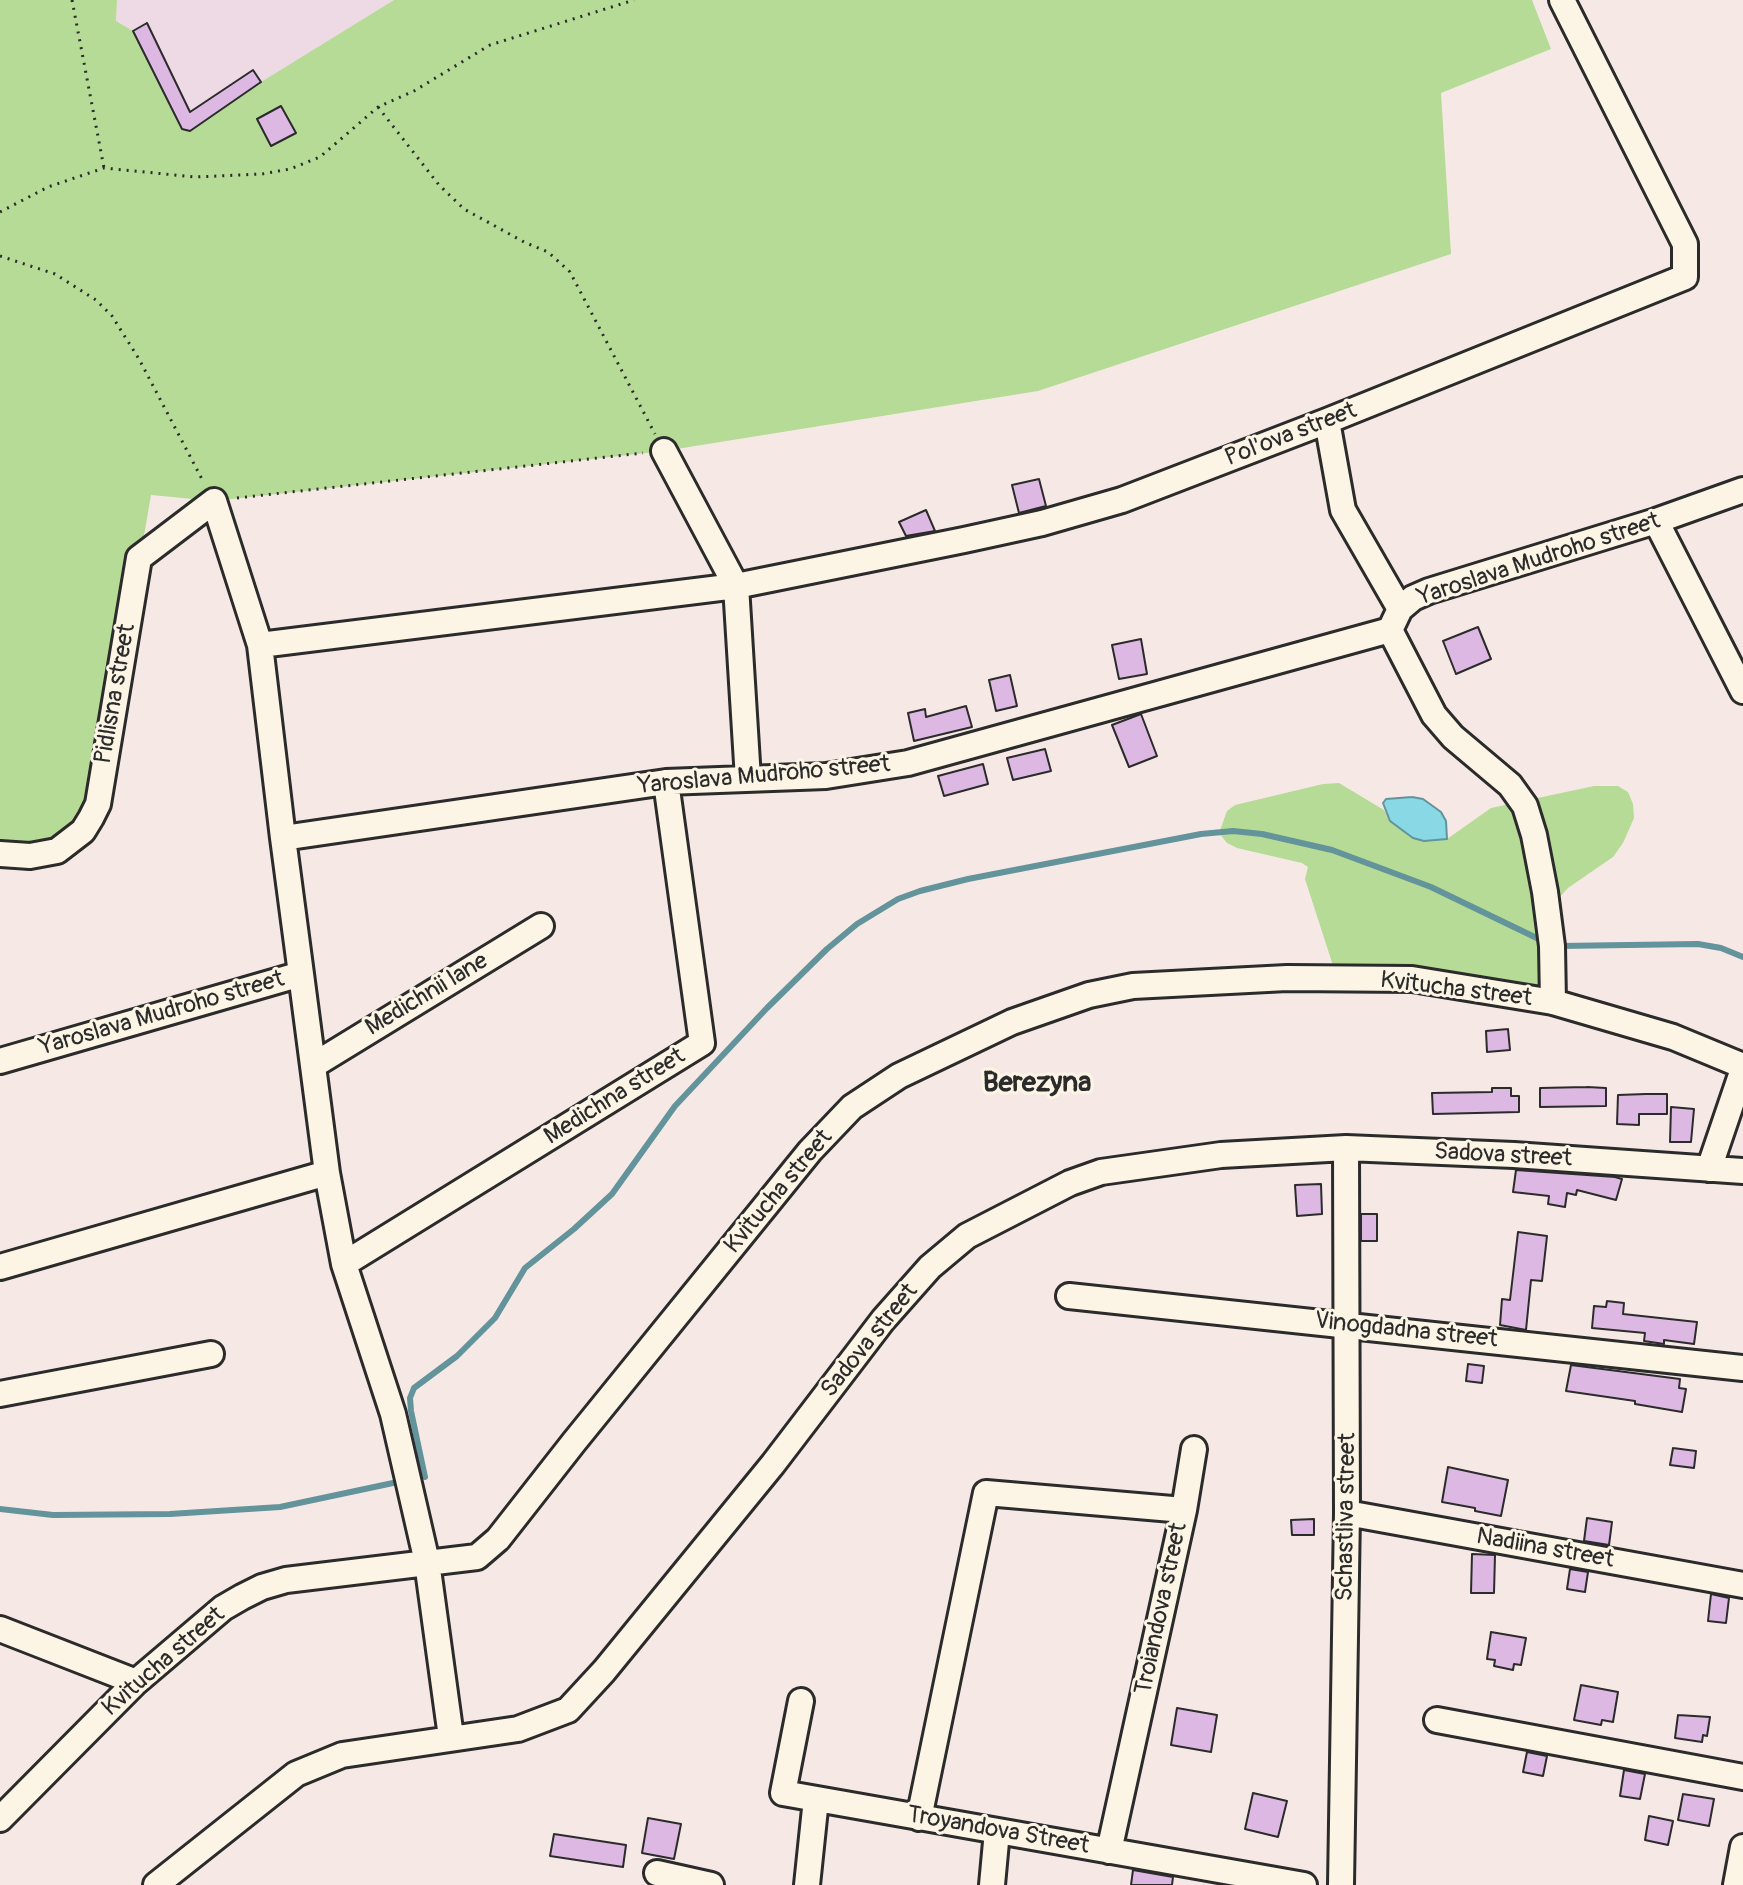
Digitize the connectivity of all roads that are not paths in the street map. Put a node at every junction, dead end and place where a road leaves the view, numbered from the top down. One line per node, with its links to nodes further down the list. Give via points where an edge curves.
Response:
1 (1562, 0): 2 (street, Pol'ova street, via 1685,244 1685,277)
2 (1327, 421): 6 (street, Pol'ova street, via 1082,512); 7 (street, via 1343,510)
3 (664, 451): 6 (street)
4 (1743, 490): 5 (street, Yaroslava Mudroho street)
5 (1656, 521): 7 (street, Yaroslava Mudroho street, via 1429,591 1413,598); 9 (street)
6 (736, 586): 8 (street, Pol'ova street); 10 (street)
7 (1395, 620): 10 (street, Yaroslava Mudroho street, via 908,763 826,776); 16 (street, via 1434,715 1510,785 1525,806 1545,892)
8 (260, 645): 12 (street); 13 (street, Pidlisna street, via 214,501 139,558 98,804 91,818 57,851)
9 (1743, 691)
10 (748, 779): 11 (street, Yaroslava Mudroho street)
11 (666, 782): 12 (street, Yaroslava Mudroho street); 24 (street, Medichna street, via 702,1043)
12 (283, 838): 15 (street, Yaroslava Mudroho street)
13 (0, 854)
14 (541, 926): 18 (street, Medichnii lane)
15 (301, 974): 17 (street, Yaroslava Mudroho street); 18 (street)
16 (1553, 1002): 19 (street, Kvitucha street, via 1673,1037); 34 (street, Kvitucha street, via 1412,979 1287,978 1133,986 1025,1017 912,1069 852,1107 810,1151 498,1539 477,1557)
17 (0, 1061)
18 (314, 1065): 23 (street)
19 (1743, 1068): 21 (street, Kvitucha street)
20 (1346, 1148): 21 (street, Sadova street); 27 (street, Schastliva street); 40 (street, Sadova street, via 1221,1155 1101,1172 967,1236 899,1302 773,1464 568,1710 518,1729)
21 (1709, 1169): 22 (street, Sadova street)
22 (1743, 1171)
23 (327, 1173): 24 (street); 25 (street)
24 (344, 1264): 34 (street, via 393,1414)
25 (0, 1267)
26 (1069, 1296): 27 (street, Vinogdadna street)
27 (1348, 1324): 29 (street, Vinogdadna street); 33 (street, Schastliva street)
28 (211, 1354): 30 (street)
29 (1743, 1368)
30 (0, 1394)
31 (1194, 1449): 32 (street)
32 (1184, 1510): 43 (street, Troiandova street, via 986,1493); 47 (street, Troiandova street)
33 (1347, 1513): 35 (street, Nadiina street); 55 (street, Schastliva street)
34 (427, 1562): 37 (street, Kvitucha street, via 262,1587 223,1608); 40 (street)
35 (1743, 1585)
36 (0, 1629): 37 (street)
37 (136, 1682): 44 (street, Kvitucha street)
38 (801, 1701): 42 (street, Troyandova Street, via 783,1793)
39 (1437, 1720): 41 (street)
40 (451, 1737): 50 (street, Sadova street, via 342,1755 296,1774)
41 (1743, 1777)
42 (816, 1799): 43 (street, Troyandova Street); 52 (street)
43 (919, 1818): 45 (street, Troyandova Street)
44 (0, 1819)
45 (997, 1831): 47 (street, Troyandova Street); 53 (street)
46 (1743, 1847): 56 (street)
47 (1109, 1851): 49 (street, Troyandova Street)
48 (657, 1873): 51 (street)
49 (1182, 1874): 54 (street, Troyandova Street)
50 (156, 1885)
51 (711, 1885)
52 (807, 1885)
53 (992, 1885)
54 (1304, 1885)
55 (1341, 1885)
56 (1736, 1885)

